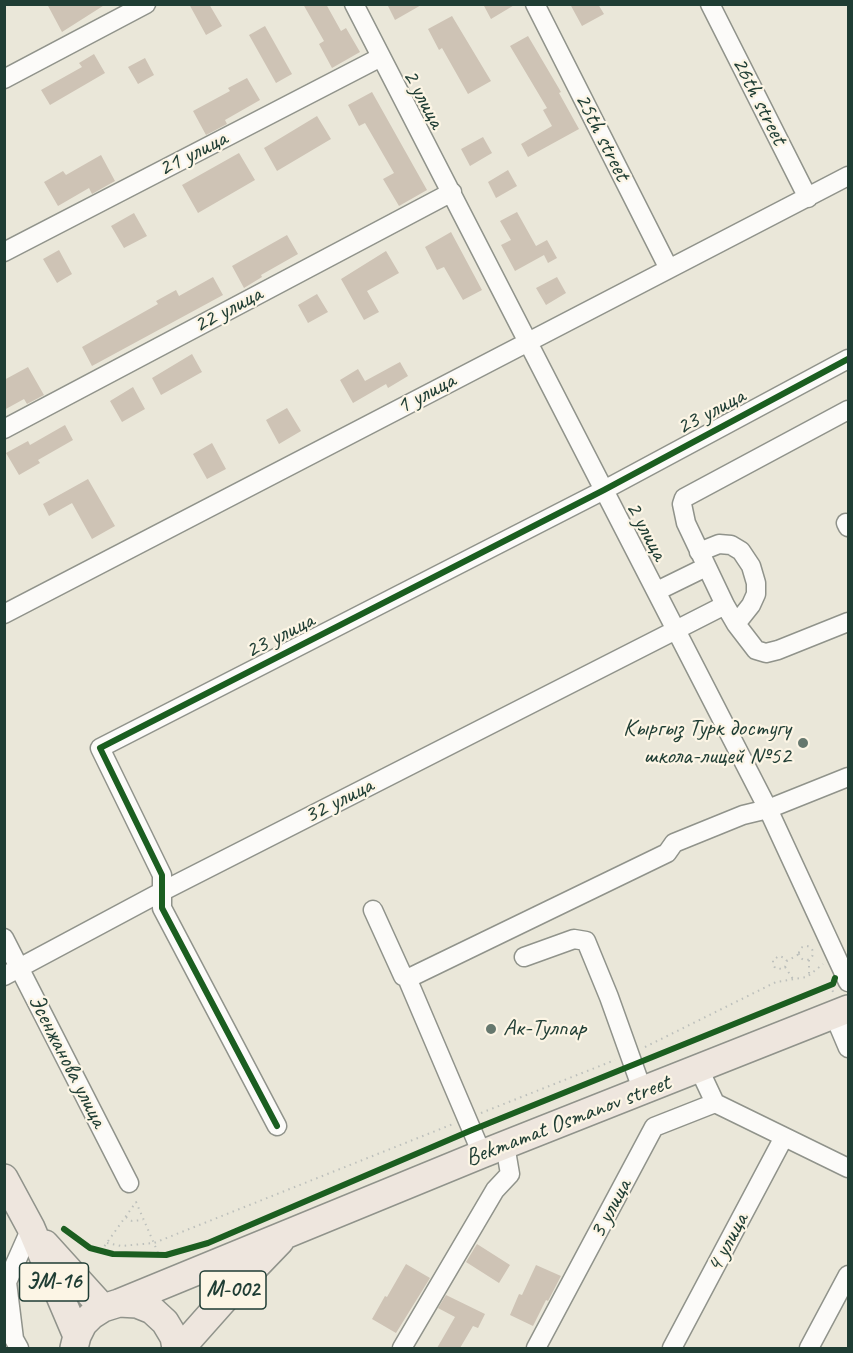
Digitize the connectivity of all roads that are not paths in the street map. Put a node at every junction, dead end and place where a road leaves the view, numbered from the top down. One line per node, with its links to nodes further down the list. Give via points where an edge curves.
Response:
1 (146, 4): 6 (street)
2 (354, 4): 5 (street, 2 улица)
3 (535, 4): 11 (street, 25th street)
4 (710, 4): 9 (street, 26th street)
5 (381, 57): 8 (street, 2 улица); 10 (street, 21 улица)
6 (4, 79)
7 (849, 176): 9 (street, 1 улица)
8 (452, 192): 12 (street, 2 улица); 15 (street, 22 улица)
9 (808, 198): 11 (street, 1 улица)
10 (4, 252)
11 (669, 269): 12 (street, 1 улица)
12 (528, 341): 16 (street, 2 улица); 20 (street, 1 улица)
13 (849, 359): 16 (street, 23 улица)
14 (849, 410): 17 (street, via 684,498 682,511)
15 (4, 429)
16 (604, 490): 18 (street, 2 улица); 26 (street, 23 улица, via 100,748 162,875)
17 (703, 559): 18 (street); 19 (street); 22 (street, via 718,544 731,545 741,551 751,566 756,594)
18 (657, 591): 23 (street, 2 улица)
19 (725, 604): 22 (street); 23 (street, 32 улица)
20 (4, 614)
21 (849, 622): 22 (street, via 766,652 756,650)
22 (736, 624)
23 (675, 630): 25 (street, 2 улица); 26 (street, 32 улица)
24 (849, 777): 25 (street)
25 (768, 809): 31 (street, via 674,843 667,853); 32 (street, 2 улица)
26 (163, 891): 30 (street, 32 улица); 38 (street, 23 улица, via 162,908)
27 (374, 910): 31 (street)
28 (4, 938): 30 (street, Эсенжанова улица)
29 (524, 957): 36 (street, via 574,939 586,941)
30 (12, 972): 43 (street, Эсенжанова улица)
31 (407, 978): 40 (street)
32 (842, 980)
33 (841, 1012): 34 (street); 35 (highway, Bekmamat Osmanov street / M-002)
34 (849, 1048)
35 (699, 1069): 36 (highway, Bekmamat Osmanov street / M-002); 37 (street)
36 (643, 1092): 40 (highway, Bekmamat Osmanov street / M-002)
37 (715, 1104): 39 (street); 53 (street, 3 улица, via 654,1127)
38 (277, 1126)
39 (784, 1137): 41 (street); 54 (street, 4 улица)
40 (493, 1149): 45 (highway, Bekmamat Osmanov street / M-002); 52 (street, via 510,1174 495,1191)
41 (849, 1168)
42 (4, 1178): 44 (highway, ЭМ-16)
43 (129, 1183)
44 (31, 1228): 47 (highway, ЭМ-16); 48 (highway, ЭМ-16); 49 (street, via 7,1282)
45 (288, 1233): 47 (highway, M-002); 51 (highway, M-002)
46 (849, 1275): 55 (street)
47 (111, 1305): 48 (highway, ЭМ-16, via 83,1324); 50 (highway, ЭМ-16, via 136,1304 152,1310 165,1322)
48 (76, 1342)
49 (19, 1348)
50 (176, 1348)
51 (181, 1348)
52 (402, 1348)
53 (536, 1348)
54 (672, 1348)
55 (809, 1348)

